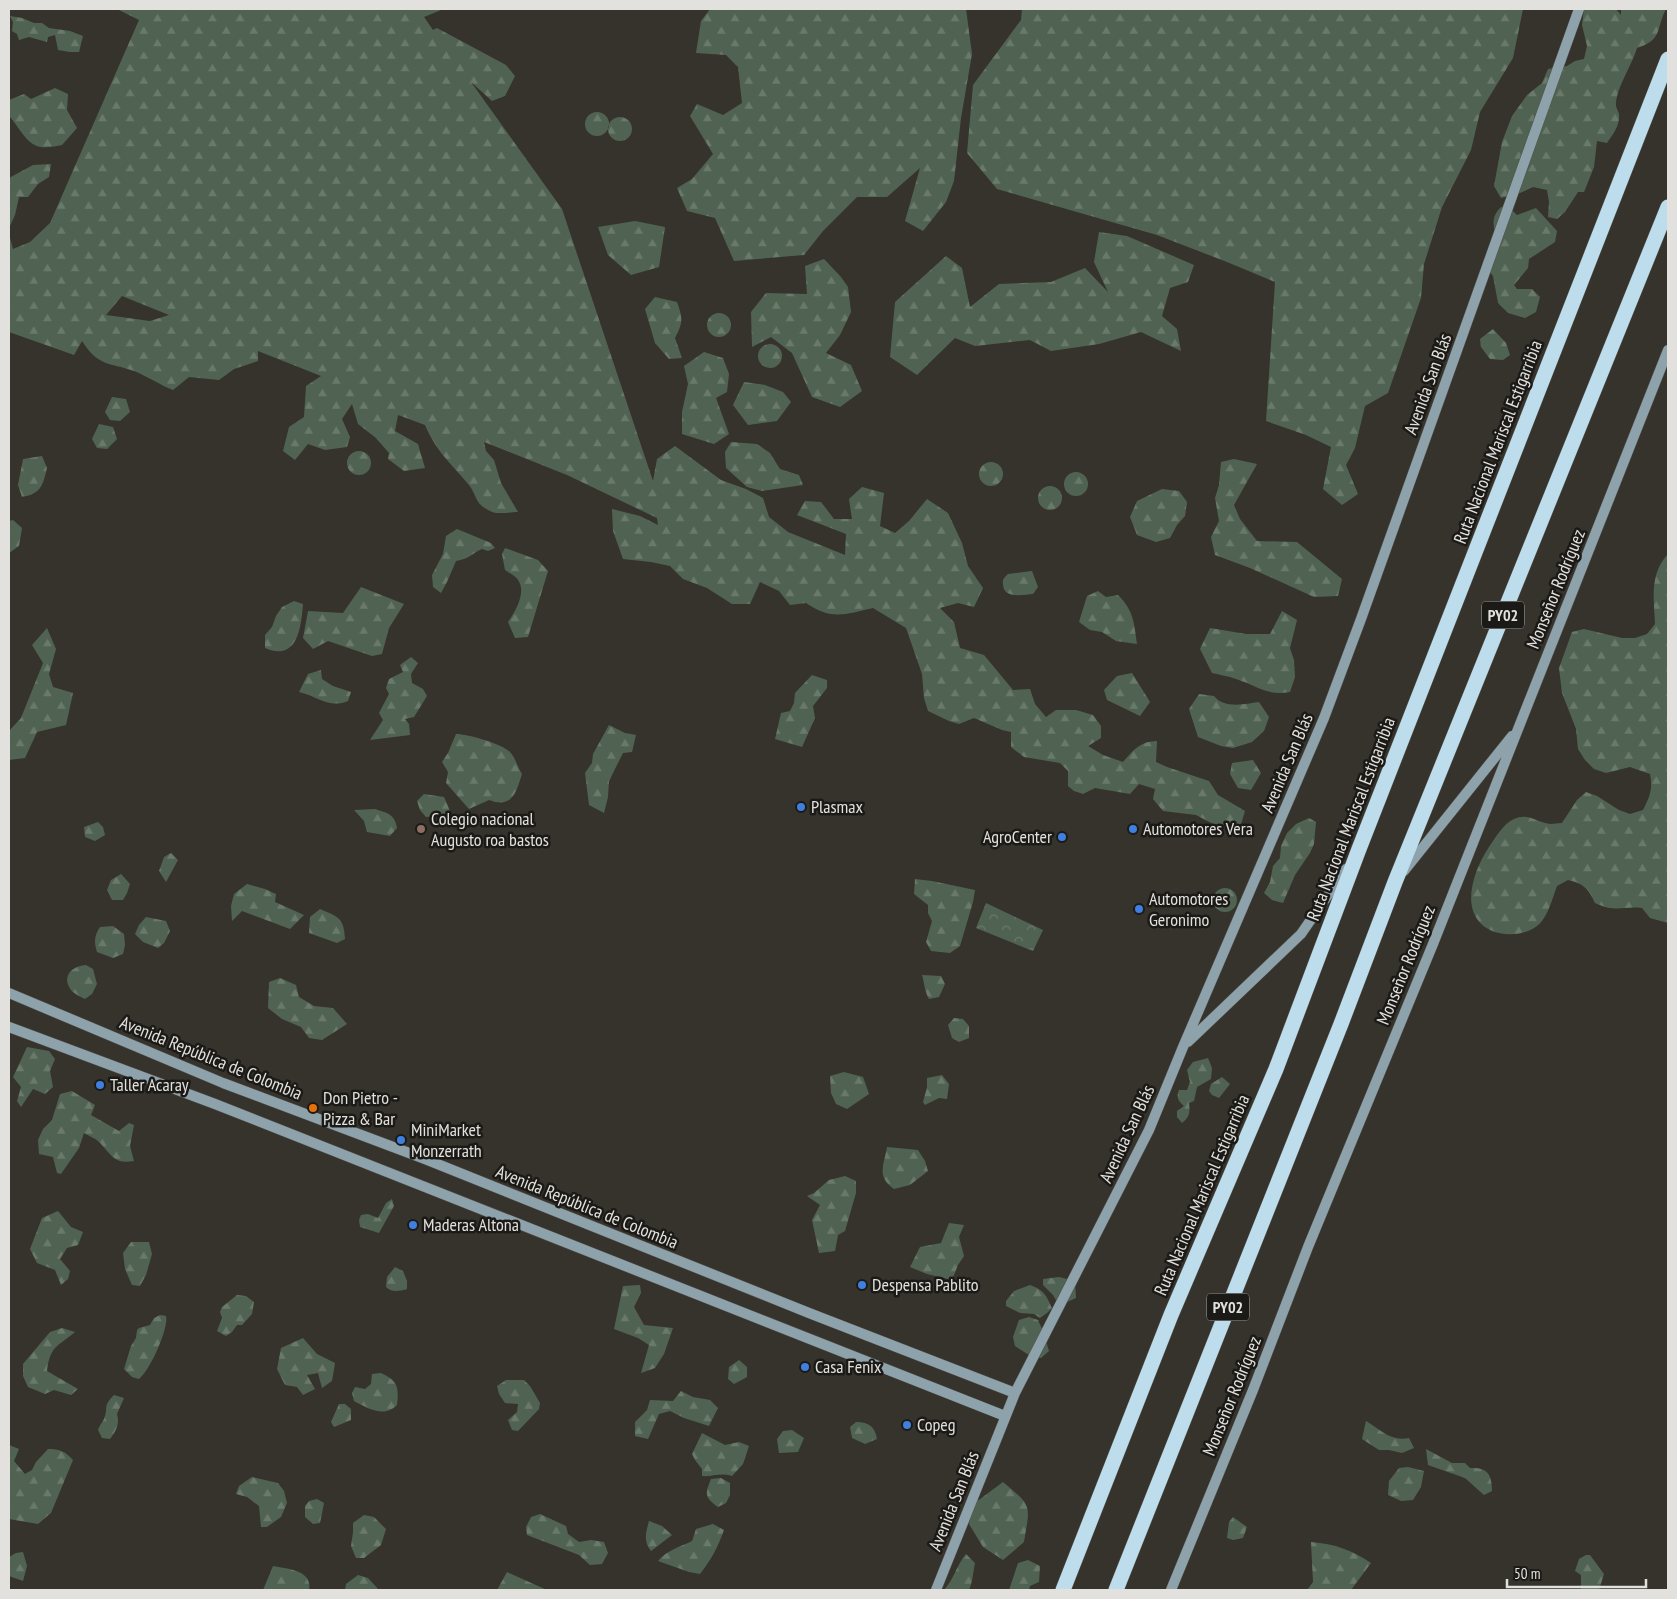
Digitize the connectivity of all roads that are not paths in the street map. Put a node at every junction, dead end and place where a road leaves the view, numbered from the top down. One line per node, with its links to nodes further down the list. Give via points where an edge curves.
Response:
1 (1579, 9): 10 (street, Avenida San Blás, via 1324,718)
2 (1668, 59): 6 (highway, Ruta Nacional Mariscal Estigarribia / PY02)
3 (1668, 207): 7 (highway, PY02)
4 (1668, 350): 5 (street, Monseñor Rodríguez)
5 (1518, 728): 7 (street); 16 (street, Monseñor Rodríguez)
6 (1359, 849): 10 (street, via 1301,934); 14 (highway, Ruta Nacional Mariscal Estigarribia / PY02, via 1276,1069 1171,1316)
7 (1395, 882): 15 (highway, PY02)
8 (9, 994): 11 (street, Avenida República de Colombia, via 224,1083)
9 (9, 1027): 12 (street, via 215,1104)
10 (1183, 1047): 11 (street, Avenida San Blás, via 1149,1130)
11 (1015, 1393): 12 (street, Avenida San Blás)
12 (1005, 1416): 13 (street, Avenida San Blás)
13 (936, 1590)
14 (1063, 1590)
15 (1116, 1590)
16 (1171, 1590)

